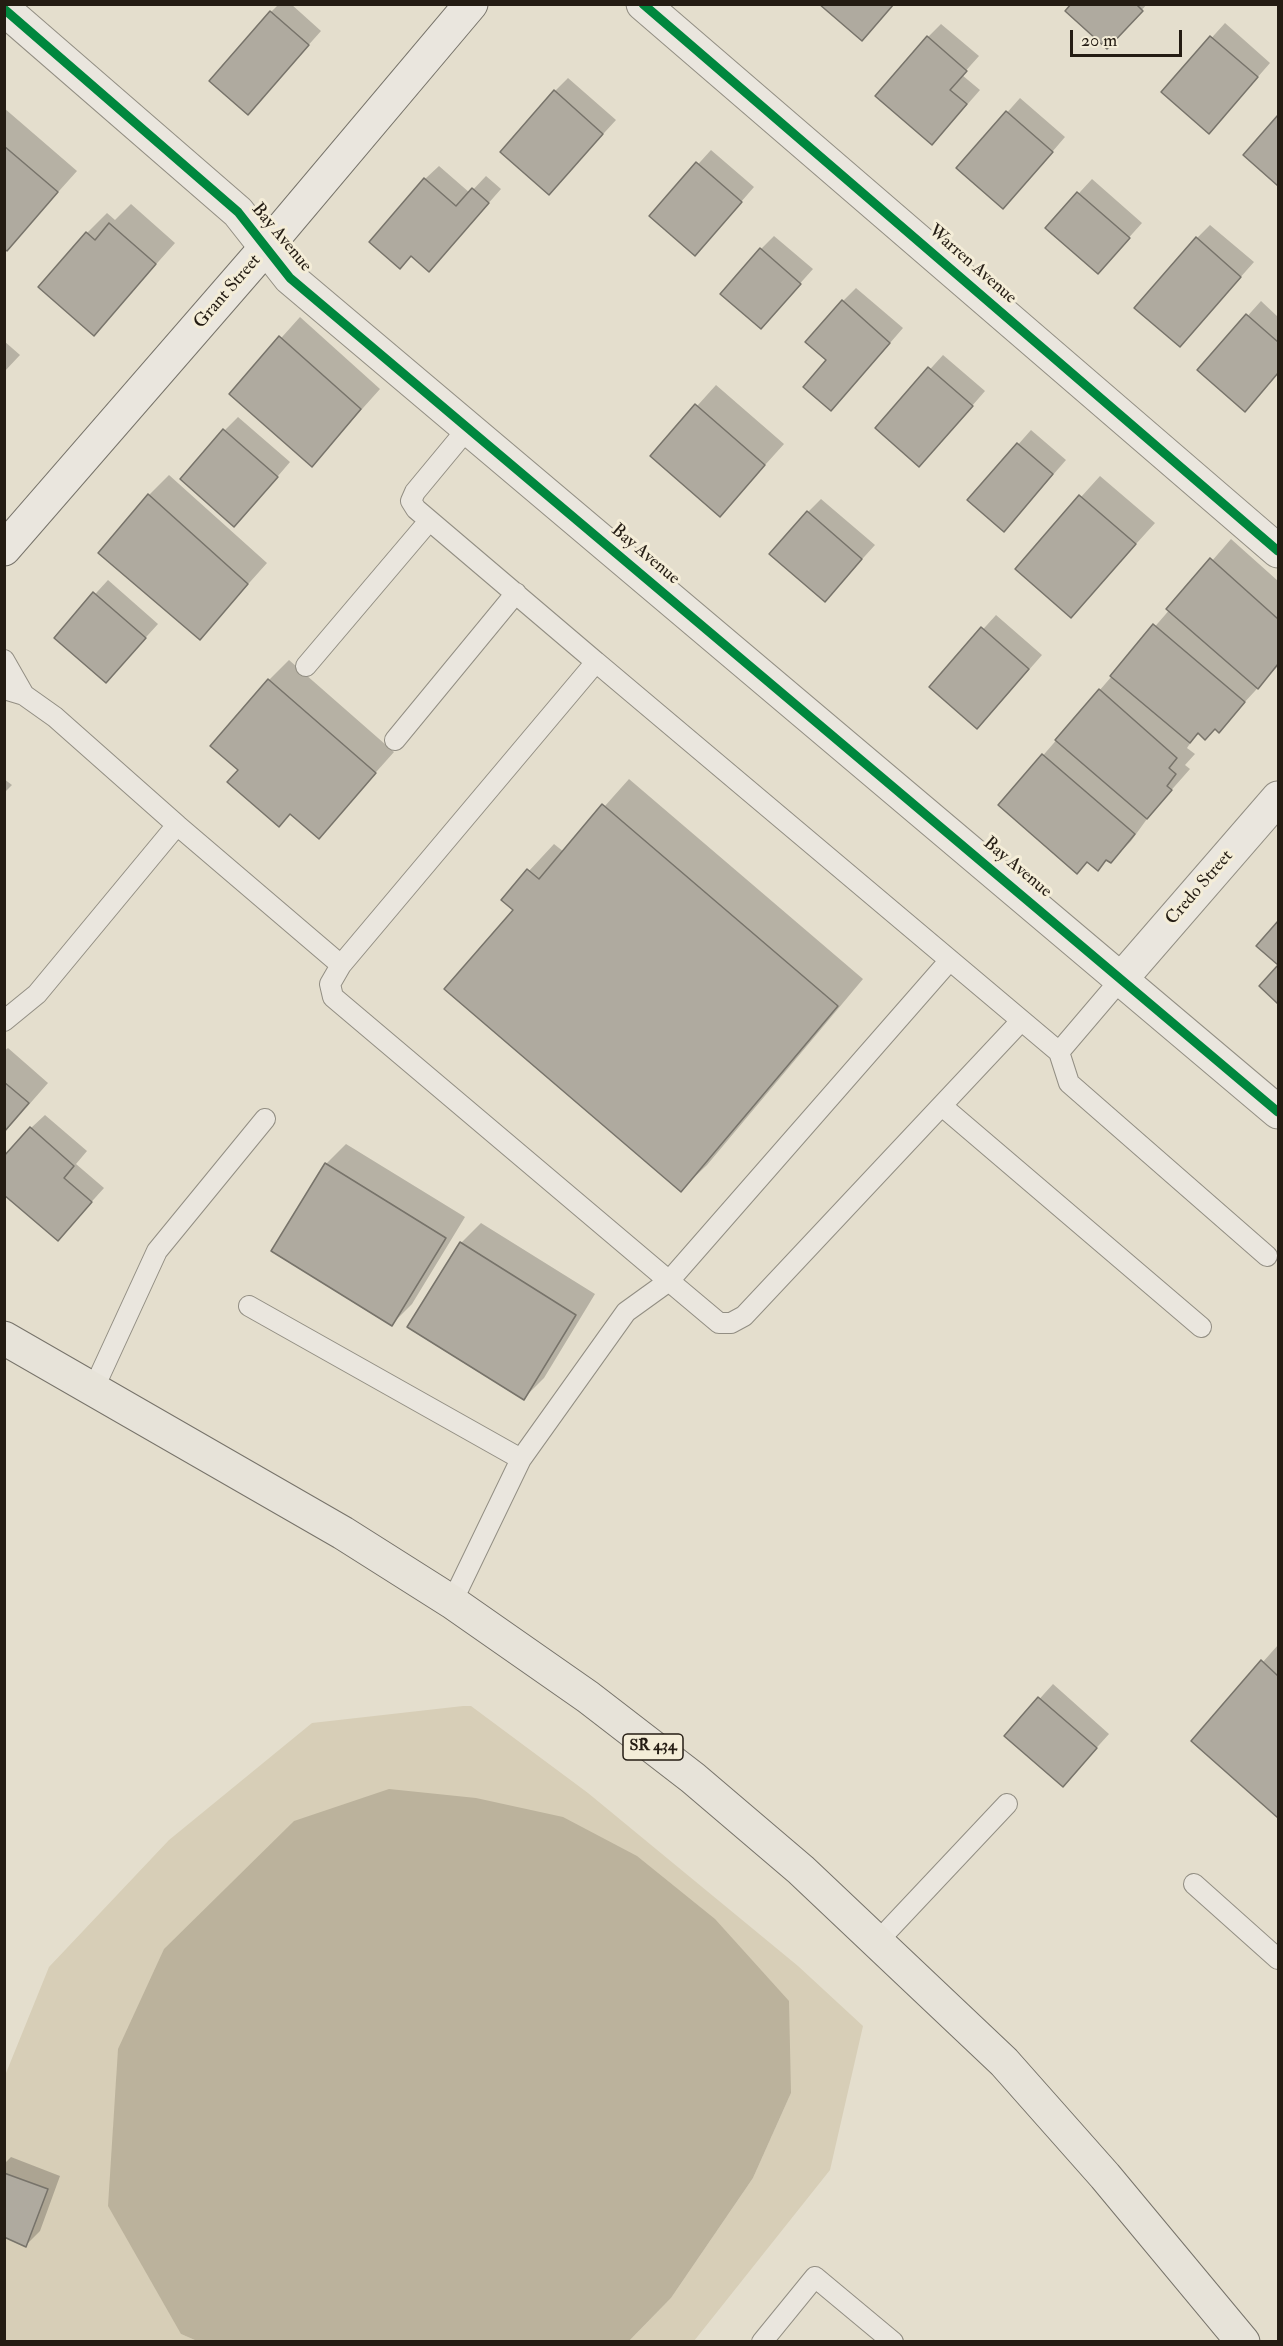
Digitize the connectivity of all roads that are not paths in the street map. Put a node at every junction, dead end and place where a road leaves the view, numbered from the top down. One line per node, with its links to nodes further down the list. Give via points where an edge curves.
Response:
1 (471, 4): 4 (street, Grant Street)
2 (643, 4): 8 (street, Warren Avenue)
3 (4, 9): 4 (street, Bay Avenue, via 238,212)
4 (268, 246): 5 (street, Bay Avenue, via 290,278); 7 (street, Grant Street)
5 (468, 428): 6 (lane, via 411,501); 20 (street, Bay Avenue)
6 (429, 520): 9 (lane); 12 (lane)
7 (4, 549)
8 (1278, 551)
9 (516, 593): 11 (lane); 15 (lane)
10 (4, 660): 14 (lane)
11 (596, 662): 18 (lane); 19 (lane)
12 (306, 666)
13 (4, 689): 14 (lane)
14 (24, 695): 17 (lane, via 55,717)
15 (395, 740)
16 (1278, 798): 20 (street, Credo Street)
17 (177, 825): 19 (lane); 21 (lane, via 37,994)
18 (951, 960): 22 (lane); 28 (lane)
19 (341, 965): 28 (lane, via 330,984 333,997)
20 (1122, 978): 23 (lane); 25 (street, Bay Avenue)
21 (4, 1021)
22 (1021, 1021): 23 (lane); 24 (lane)
23 (1059, 1052): 27 (lane, via 1069,1083)
24 (942, 1106): 28 (lane, via 744,1316 731,1323 719,1323); 30 (lane)
25 (1278, 1112)
26 (266, 1119): 32 (lane, via 157,1251)
27 (1267, 1256)
28 (669, 1281): 33 (lane, via 626,1312)
29 (249, 1306): 33 (lane)
30 (1201, 1327)
31 (4, 1338): 32 (main road, SR 434)
32 (93, 1390): 34 (main road, SR 434, via 343,1533)
33 (521, 1459): 34 (lane)
34 (452, 1602): 37 (main road, SR 434, via 588,1697 693,1778 801,1869)
35 (1007, 1804): 37 (lane)
36 (1194, 1884): 38 (lane)
37 (878, 1941): 41 (main road, SR 434, via 1004,2062)
38 (1278, 1959)
39 (762, 2342): 40 (lane, via 815,2277)
40 (893, 2342)
41 (1243, 2342)

